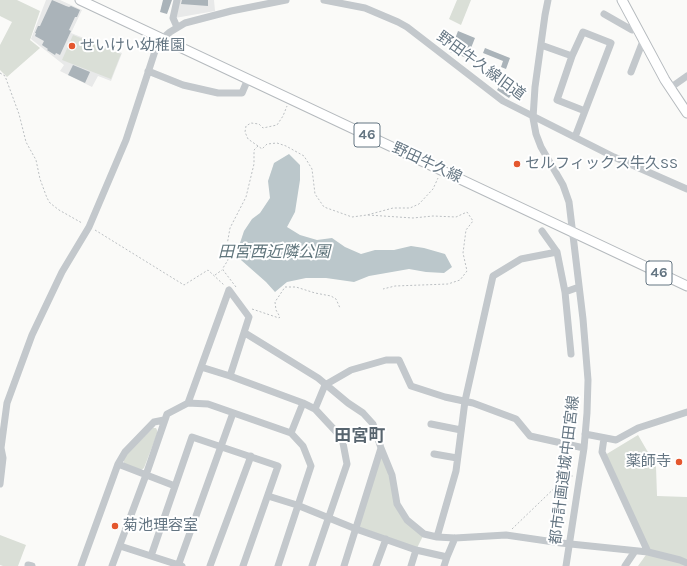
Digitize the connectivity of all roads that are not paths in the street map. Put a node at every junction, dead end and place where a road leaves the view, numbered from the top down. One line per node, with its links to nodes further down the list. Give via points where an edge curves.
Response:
1 (80, 0): 10 (main road, 野田牛久線 / 46)
2 (177, 0): 8 (street, via 173,18)
3 (286, 0): 8 (street, via 194,20)
4 (324, 0): 21 (street, 野田牛久線旧道, via 365,8 407,27 503,101)
5 (548, 0): 12 (street, 都市計画道城中田宮線)
6 (622, 0): 9 (main road)
7 (604, 14): 9 (street, via 632,30)
8 (177, 27): 10 (street)
9 (636, 28): 11 (main road)
10 (162, 38): 14 (street); 17 (main road, 野田牛久線 / 46)
11 (643, 41): 15 (street); 18 (main road)
12 (541, 45): 13 (street); 21 (street, 都市計画道城中田宮線)
13 (572, 56): 19 (street, via 557,100); 19 (street, via 582,32 611,43)
14 (148, 71): 17 (street, via 183,85 218,93 242,92); 50 (street, via 126,140 89,226 62,272 32,336 7,403)
15 (631, 72)
16 (687, 76): 18 (street)
17 (248, 79): 25 (main road, 野田牛久線 / 46, via 289,102)
18 (670, 88): 20 (main road)
19 (585, 111): 22 (street)
20 (687, 113)
21 (533, 118): 22 (street, 野田牛久線旧道); 25 (street, 都市計画道城中田宮線, via 541,147 566,192)
22 (575, 137): 23 (street, 野田牛久線旧道)
23 (687, 189)
24 (542, 231): 26 (street)
25 (573, 233): 27 (main road, 野田牛久線 / 46); 28 (street, 都市計画道城中田宮線)
26 (557, 252): 29 (street); 35 (street, via 521,259 493,276)
27 (687, 286)
28 (579, 287): 29 (street); 45 (street, 都市計画道城中田宮線, via 588,380)
29 (565, 292): 31 (street)
30 (245, 333): 32 (street, via 250,317 229,290); 33 (street); 34 (street, via 318,378)
31 (571, 354)
32 (201, 367): 33 (street); 36 (street)
33 (230, 376): 37 (street)
34 (325, 385): 35 (street, via 351,370 386,360 399,360 411,386); 38 (street); 48 (street, via 363,413 373,424)
35 (465, 402): 43 (street); 49 (street, via 516,419 530,436)
36 (188, 403): 40 (street, via 208,404); 41 (street, via 167,414)
37 (303, 404): 38 (street); 44 (street)
38 (316, 408): 60 (street, via 342,438 347,464)
39 (687, 412): 46 (street, via 638,428 616,440)
40 (233, 414): 44 (street); 47 (street)
41 (164, 420): 54 (street, via 154,422 125,452); 55 (street)
42 (432, 424): 43 (street)
43 (461, 430): 53 (street)
44 (291, 433): 59 (street, via 303,446 311,466)
45 (585, 434): 46 (street); 49 (street, 都市計画道城中田宮線)
46 (604, 438): 69 (street, via 602,452)
47 (221, 446): 52 (street); 57 (street, via 192,437); 77 (street)
48 (381, 448): 61 (street); 62 (street, via 392,475 398,504 407,520 424,534)
49 (584, 448): 65 (street, 都市計画道城中田宮線)
50 (1, 450): 56 (street, via 3,458)
51 (434, 454): 53 (street)
52 (251, 456): 58 (street, via 278,466); 78 (street)
53 (457, 458): 62 (street, via 456,471)
54 (118, 464): 55 (street); 75 (street)
55 (146, 474): 57 (street); 66 (street)
56 (0, 484)
57 (175, 486): 70 (street)
58 (268, 496): 59 (street); 79 (street)
59 (297, 505): 60 (street); 80 (street)
60 (329, 517): 61 (street); 81 (street)
61 (356, 529): 64 (street); 82 (street)
62 (437, 537): 63 (street)
63 (455, 538): 65 (street, via 506,535); 71 (street)
64 (386, 539): 67 (street); 83 (street)
65 (569, 544): 68 (street); 86 (street, 都市計画道城中田宮線)
66 (120, 546): 70 (street); 76 (street)
67 (416, 550): 71 (street); 84 (street)
68 (635, 551): 69 (street); 87 (street)
69 (648, 552): 72 (street)
70 (151, 556): 77 (street)
71 (447, 557): 85 (street)
72 (687, 563)
73 (28, 566): 74 (street)
74 (32, 566)
75 (81, 566)
76 (112, 566)
77 (180, 566)
78 (210, 566)
79 (243, 566)
80 (278, 566)
81 (312, 566)
82 (344, 566)
83 (376, 566)
84 (411, 566)
85 (444, 566)
86 (566, 566)
87 (625, 566)

